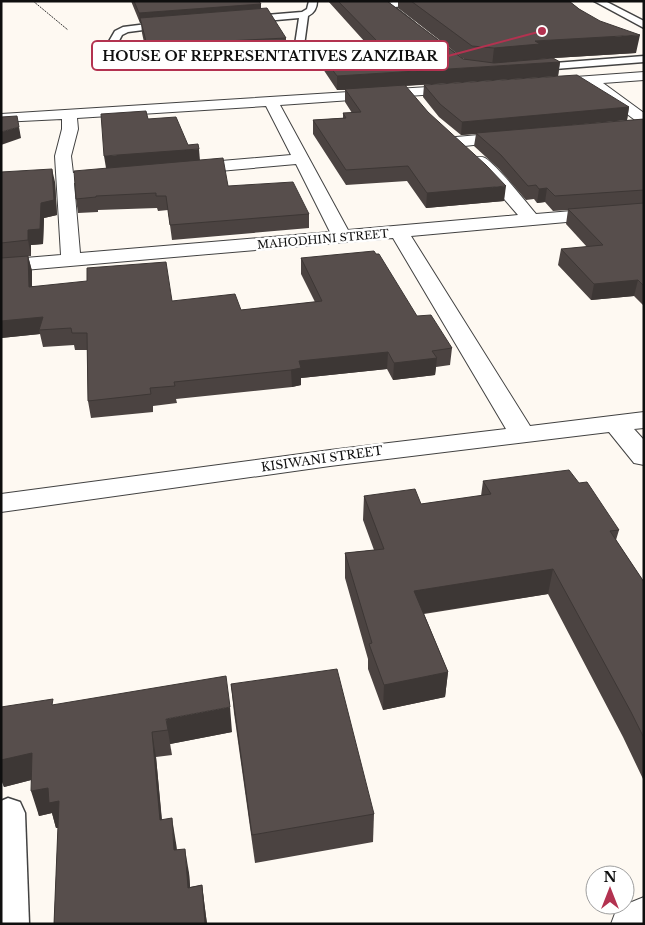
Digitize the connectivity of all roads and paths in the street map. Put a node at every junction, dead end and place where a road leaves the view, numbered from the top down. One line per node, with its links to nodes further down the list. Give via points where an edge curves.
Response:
1 (33, 1): 9 (path)
2 (313, 1): 5 (lane, via 313,7)
3 (432, 1): 10 (lane, via 389,5)
4 (598, 1): 8 (lane)
5 (304, 15): 6 (lane); 12 (lane)
6 (229, 21)
7 (180, 24): 11 (lane, via 126,29 118,33)
8 (644, 25)
9 (68, 30)
10 (420, 32)
11 (109, 50)
12 (299, 51)
13 (644, 59): 14 (lane)
14 (521, 69)
15 (644, 76): 16 (street)
16 (590, 80): 17 (street); 24 (street)
17 (532, 84)
18 (475, 88): 19 (street)
19 (408, 92): 20 (street); 21 (street)
20 (271, 101): 22 (street); 28 (street)
21 (421, 107)
22 (69, 114): 23 (street); 31 (street, via 70,129 63,156)
23 (1, 118)
24 (644, 120)
25 (644, 125): 26 (street)
26 (627, 127)
27 (523, 136): 34 (street, via 451,137 492,174)
28 (302, 160): 30 (street); 36 (street)
29 (46, 170): 31 (street)
30 (174, 170)
31 (65, 174): 32 (street); 37 (street)
32 (124, 174)
33 (644, 210): 34 (street, MAHODHINI STREET)
34 (531, 219): 35 (street, MAHODHINI STREET)
35 (400, 232): 36 (street, MAHODHINI STREET); 41 (street)
36 (342, 237): 37 (street, MAHODHINI STREET)
37 (70, 260): 38 (street, MAHODHINI STREET)
38 (1, 266)
39 (644, 420): 40 (street, KISIWANI STREET)
40 (616, 424): 41 (street, KISIWANI STREET); 42 (street)
41 (522, 434): 43 (street, KISIWANI STREET)
42 (644, 457)
43 (1, 503)
44 (8, 814): 45 (lane)
45 (11, 924)

